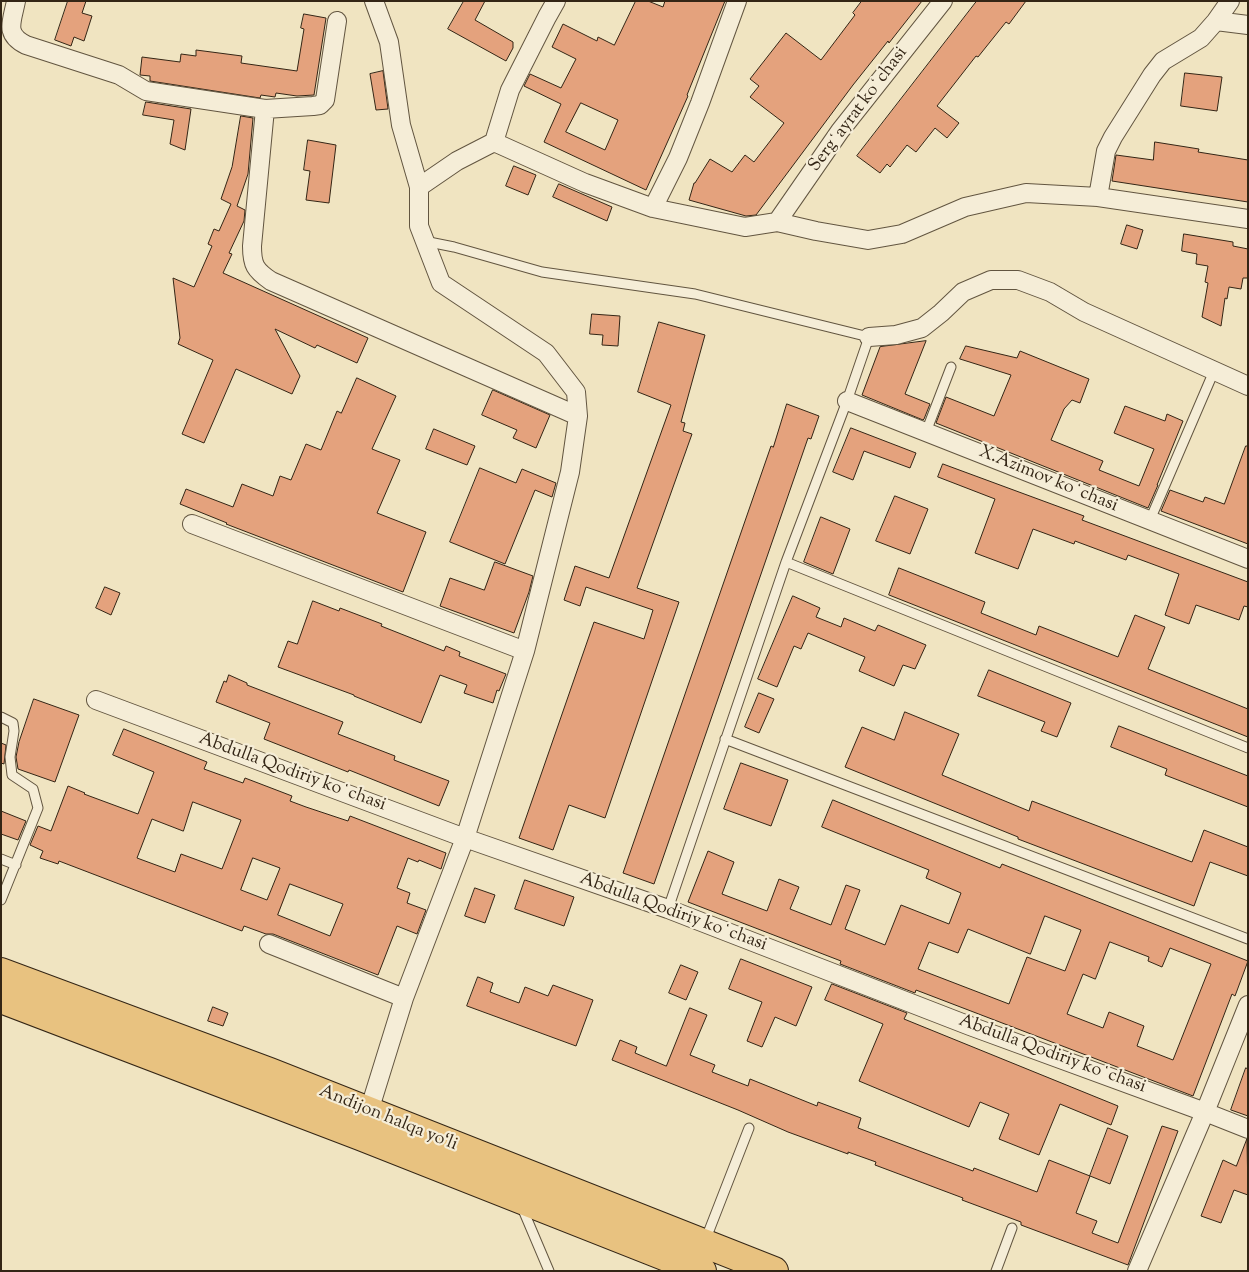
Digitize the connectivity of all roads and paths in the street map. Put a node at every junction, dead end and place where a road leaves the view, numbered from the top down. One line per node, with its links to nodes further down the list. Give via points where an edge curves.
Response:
1 (16, 1): 10 (street, via 11,31 16,40 26,45 119,75 146,91)
2 (374, 1): 12 (street, via 389,42 401,125)
3 (556, 1): 11 (street, via 510,90)
4 (737, 1): 14 (street, via 678,158)
5 (943, 1): 16 (street, Sergʻayrat koʻchasi, via 840,131)
6 (1230, 1): 8 (street)
7 (337, 21): 10 (street, via 326,100 313,106)
8 (1216, 21): 9 (street); 13 (street, via 1201,38 1163,61 1152,75 1106,151)
9 (1248, 25)
10 (265, 109): 23 (street, via 252,246 252,262 259,273)
11 (494, 142): 12 (street, via 457,161); 14 (street, via 585,183)
12 (419, 187): 17 (street, via 418,226)
13 (1098, 197): 15 (street); 16 (street, via 1026,194 965,207 902,234 868,240)
14 (653, 208): 16 (street, via 745,227)
15 (1248, 219)
16 (778, 222)
17 (424, 241): 18 (lane, via 542,272 695,294); 23 (street, via 441,283 546,353 576,392)
18 (869, 338): 20 (street, via 922,328 963,292 991,280 1018,280 1050,292 1084,312); 22 (lane)
19 (951, 367): 24 (lane)
20 (1214, 371): 21 (street); 25 (lane)
21 (1248, 386)
22 (847, 401): 24 (street, X.Azimov koʻchasi); 28 (lane)
23 (578, 416): 29 (street, via 570,472)
24 (926, 432): 25 (street, X.Azimov koʻchasi)
25 (1150, 520): 27 (street, X.Azimov koʻchasi)
26 (192, 524): 29 (street)
27 (1248, 559)
28 (786, 562): 32 (lane); 33 (lane)
29 (525, 651): 34 (street)
30 (96, 700): 34 (street, Abdulla Qodiriy koʻchasi)
31 (1, 717): 36 (lane, via 12,723 14,731 10,757 12,775 33,789 38,808)
32 (725, 739): 38 (lane); 39 (lane)
33 (1248, 748)
34 (464, 838): 38 (street, Abdulla Qodiriy koʻchasi); 42 (street)
35 (1, 859): 36 (lane)
36 (16, 865): 37 (lane)
37 (1, 900)
38 (668, 910): 46 (street, Abdulla Qodiriy koʻchasi)
39 (1248, 939)
40 (269, 944): 42 (street)
41 (1, 972): 45 (highway, Andijon halqa yo‘li)
42 (404, 998): 45 (street)
43 (1, 999): 49 (highway, Andijon halqa yo‘li)
44 (1248, 1005): 46 (street)
45 (370, 1111): 51 (highway, Andijon halqa yo‘li)
46 (1205, 1112): 48 (street, Abdulla Qodiriy koʻchasi); 55 (street)
47 (749, 1128): 51 (lane)
48 (1248, 1129)
49 (518, 1198): 51 (highway, Andijon halqa yo‘li); 52 (lane)
50 (1012, 1228): 54 (lane)
51 (699, 1263): 53 (highway, Andijon halqa yo‘li)
52 (549, 1271)
53 (774, 1271)
54 (996, 1271)
55 (1137, 1271)

